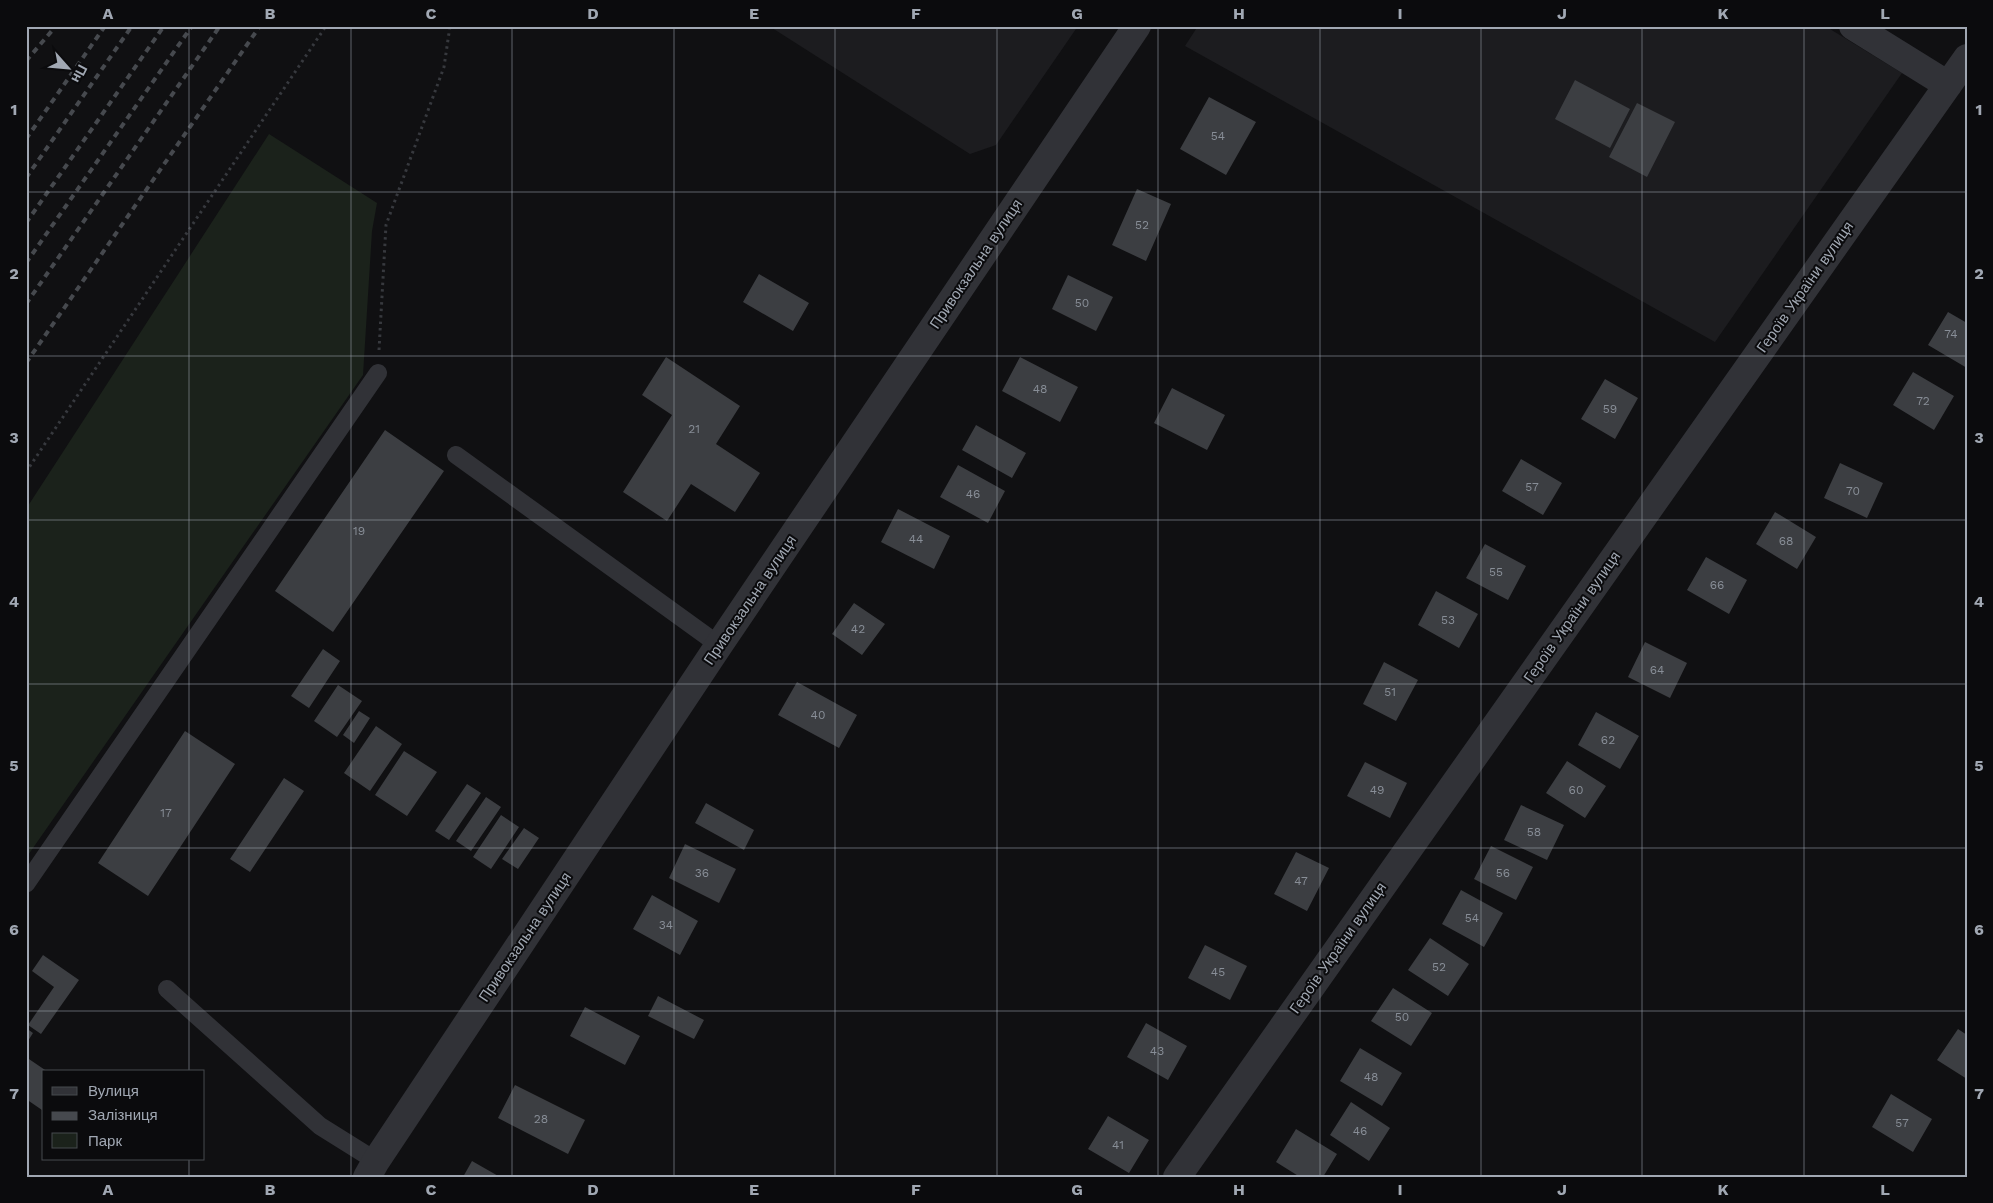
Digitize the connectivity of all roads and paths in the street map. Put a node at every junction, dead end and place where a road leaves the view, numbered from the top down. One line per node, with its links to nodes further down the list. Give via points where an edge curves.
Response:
1 (326, 26): 9 (path)
2 (450, 26): 7 (path, via 444,67 386,225)
3 (1137, 26): 10 (street, Привокзальна вулиця)
4 (1854, 26): 6 (street)
5 (1967, 58): 6 (street, Героїв України вулиця)
6 (1948, 85): 14 (street, Героїв України вулиця)
7 (378, 372): 11 (lane)
8 (456, 455): 10 (lane)
9 (26, 472)
10 (719, 645): 13 (street, Привокзальна вулиця)
11 (26, 884)
12 (167, 989): 13 (lane)
13 (371, 1169)
14 (1177, 1177)

